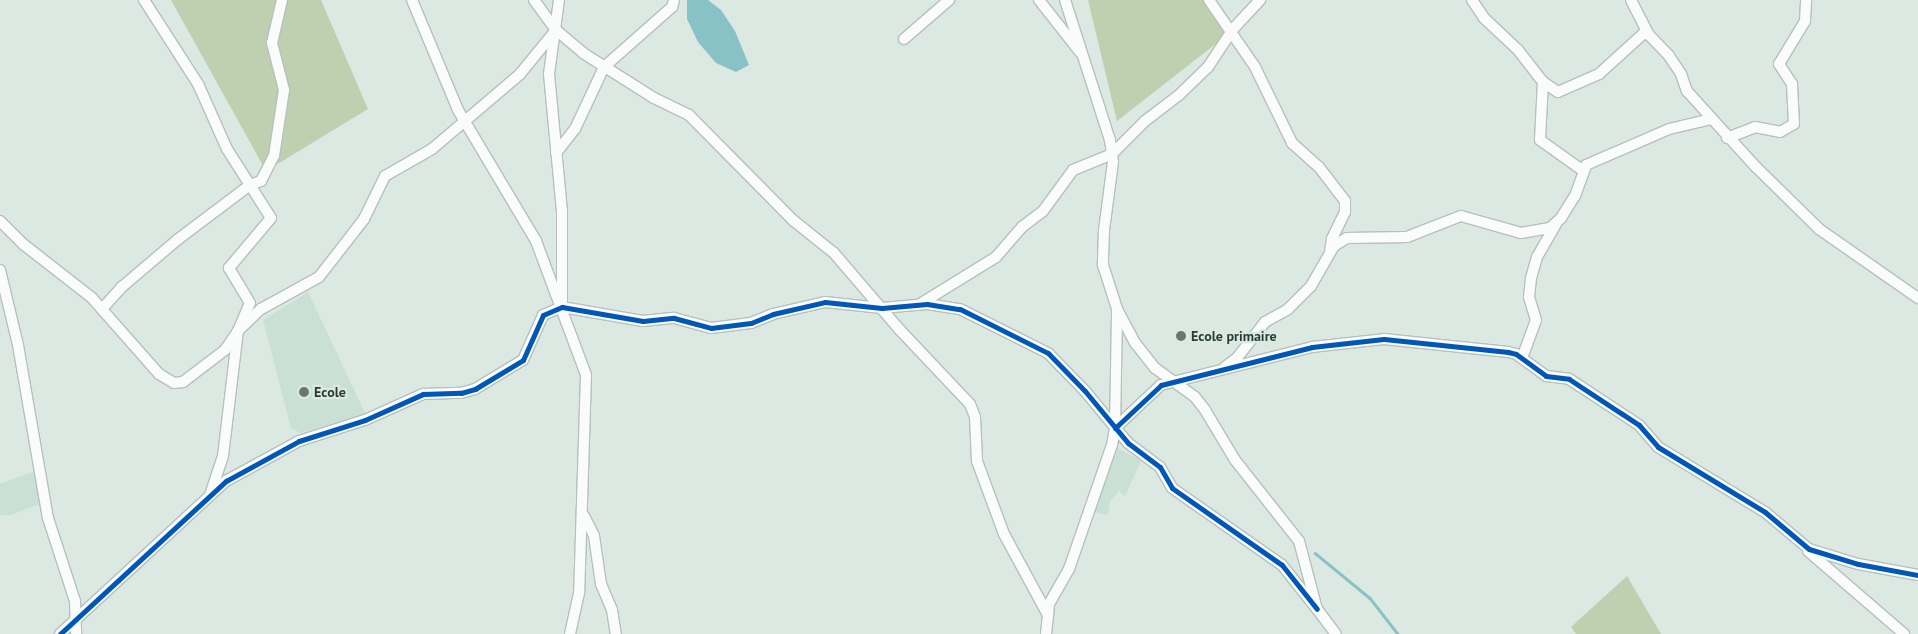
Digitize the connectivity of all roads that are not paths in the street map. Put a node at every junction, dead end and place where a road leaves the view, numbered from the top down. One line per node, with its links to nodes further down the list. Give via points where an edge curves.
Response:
1 (144, 0): 28 (street, via 198,84 227,149)
2 (282, 0): 28 (street, via 272,42 284,90 274,156 261,182)
3 (412, 0): 23 (street)
4 (534, 0): 15 (street)
5 (560, 0): 15 (street)
6 (674, 0): 20 (street, via 672,7)
7 (949, 0): 18 (street)
8 (1039, 0): 19 (street)
9 (1065, 0): 19 (street)
10 (1209, 0): 16 (street)
11 (1260, 0): 16 (street)
12 (1472, 0): 21 (street, via 1484,18 1518,50)
13 (1631, 0): 17 (street)
14 (1806, 0): 24 (street, via 1805,21 1779,64 1792,84 1794,124 1780,132 1755,127)
15 (556, 30): 20 (street); 23 (street, via 520,74); 25 (street, via 549,74)
16 (1231, 32): 26 (street, via 1208,67 1144,121); 31 (street, via 1255,67 1292,143 1319,167 1345,201 1345,212 1332,239)
17 (1648, 34): 21 (street, via 1644,33 1599,74 1558,92); 22 (street, via 1669,56 1682,74 1687,91)
18 (904, 39)
19 (1084, 56): 26 (street, via 1099,98)
20 (604, 67): 25 (street, via 575,128); 36 (street, via 689,115 794,221 834,253)
21 (1543, 82): 27 (street, via 1540,140)
22 (1711, 119): 24 (street); 27 (street, via 1669,130 1586,165)
23 (464, 121): 35 (street, via 536,241); 39 (street, via 432,148 385,176 364,219 319,277 261,309)
24 (1727, 138): 33 (street, via 1819,229)
25 (556, 153): 35 (street, via 562,211)
26 (1112, 154): 34 (street, via 1073,170 1043,211 1022,227 1005,249); 38 (street, via 1103,265)
27 (1582, 170): 30 (street, via 1575,196)
28 (250, 185): 37 (street, via 177,240 123,286); 39 (street, via 272,218 230,268 250,304)
29 (0, 221): 37 (street)
30 (1556, 224): 31 (street, via 1521,233 1461,216 1406,237 1346,238); 40 (street, via 1537,257 1531,278 1529,297 1536,320)
31 (1330, 252): 41 (street, via 1311,286 1288,309 1265,322 1237,358)
32 (0, 270): 50 (street, via 18,345 39,480)
33 (1918, 298)
34 (920, 304): 36 (street); 43 (street, via 960,309 1036,346 1085,390)
35 (562, 307): 36 (street, via 643,322 674,318 711,328 751,323 773,314 825,302); 44 (street, via 543,315 523,360 475,389 461,393 423,394 365,420 299,441 226,481); 45 (street, via 586,375)
36 (882, 308): 49 (street, via 970,404 975,417 977,461 1004,534)
37 (102, 309): 39 (street, via 159,374 174,383 183,382 225,350)
38 (1117, 309): 42 (street, via 1136,344 1155,368); 43 (street)
39 (238, 331): 44 (street, via 222,456)
40 (1522, 358): 41 (street, via 1508,352 1384,339 1312,347); 46 (street, via 1546,376 1569,379 1639,424 1658,447 1765,512)
41 (1222, 369): 42 (street)
42 (1174, 384): 43 (street, via 1155,388); 48 (street, via 1200,403 1235,460 1299,541)
43 (1115, 428): 48 (street, via 1128,443 1160,467 1179,494 1282,565); 49 (street, via 1082,534 1069,569 1049,604)
44 (210, 496): 50 (street)
45 (583, 516): 53 (street, via 579,593); 54 (street, via 594,536 601,584 612,610)
46 (1794, 538): 47 (street, via 1809,549 1858,564); 58 (street)
47 (1918, 575)
48 (1317, 609): 57 (street)
49 (1048, 615): 55 (street); 56 (street)
50 (77, 620): 51 (street); 52 (street)
51 (60, 634)
52 (76, 634)
53 (570, 634)
54 (616, 634)
55 (1046, 634)
56 (1052, 634)
57 (1336, 634)
58 (1904, 634)

